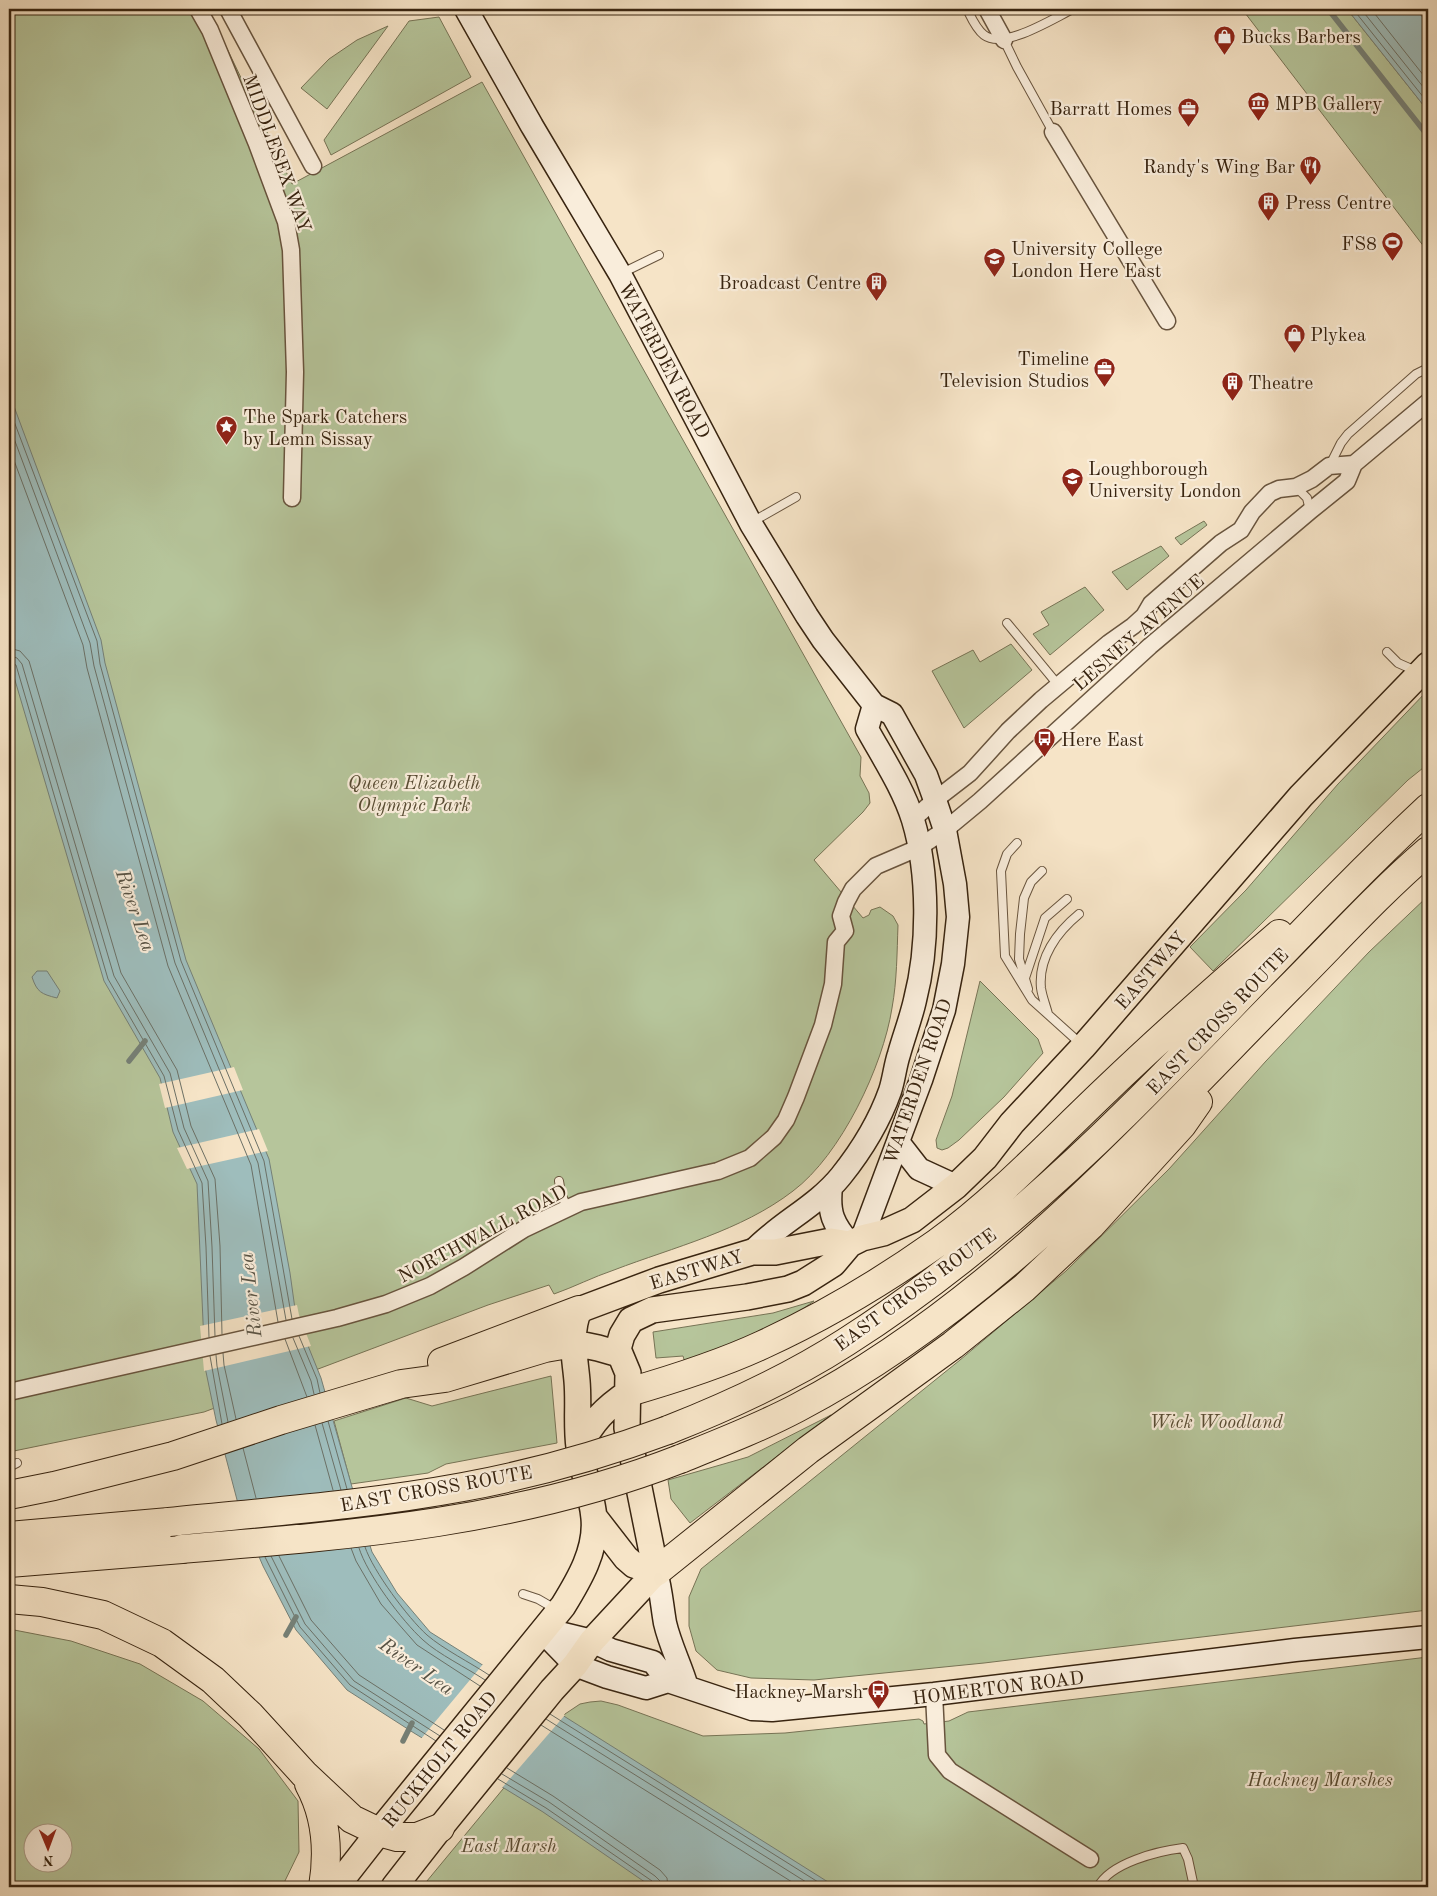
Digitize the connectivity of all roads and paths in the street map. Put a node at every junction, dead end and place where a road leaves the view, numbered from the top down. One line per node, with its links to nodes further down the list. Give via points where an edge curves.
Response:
1 (198, 9): 19 (street, MIDDLESEX WAY, via 210,30 257,144 288,231 295,372)
2 (228, 9): 9 (street)
3 (466, 9): 11 (street, WATERDEN ROAD)
4 (967, 9): 7 (lane, via 983,35)
5 (987, 9): 7 (street)
6 (1073, 9): 7 (lane)
7 (1004, 40): 8 (lane)
8 (1053, 132): 12 (street)
9 (313, 166)
10 (659, 255): 11 (lane)
11 (620, 274): 21 (street, WATERDEN ROAD)
12 (1167, 321)
13 (1428, 368): 16 (lane, LESNEY AVENUE, via 1416,374 1348,434)
14 (1428, 402): 15 (street, LESNEY AVENUE)
15 (1354, 464): 16 (street); 20 (street, LESNEY AVENUE, via 1348,481)
16 (1329, 466): 17 (street, LESNEY AVENUE)
17 (1296, 487): 20 (lane, via 1307,498); 25 (street, LESNEY AVENUE, via 1270,493 1241,530 1221,543 1151,604 1133,626 1109,642)
18 (796, 497): 21 (lane)
19 (292, 498)
20 (1310, 511): 30 (street, LESNEY AVENUE, via 1150,646)
21 (751, 524): 26 (street, WATERDEN ROAD, via 807,616)
22 (1007, 623): 25 (lane)
23 (1387, 652): 24 (lane, via 1398,663)
24 (1425, 669): 42 (main road, EASTWAY, via 1301,796)
25 (1059, 686): 27 (street, LESNEY AVENUE, via 1008,731 970,774)
26 (874, 705): 27 (street, WATERDEN ROAD, via 892,714 926,775); 29 (street, WATERDEN ROAD, via 866,729 896,781)
27 (935, 800): 29 (street); 30 (street, WATERDEN ROAD)
28 (1428, 808): 35 (highway, EAST CROSS ROUTE)
29 (912, 820): 32 (street, WATERDEN ROAD)
30 (945, 830): 32 (street, NORTHWALL ROAD); 43 (street, WATERDEN ROAD, via 957,900 953,964 944,1010)
31 (1017, 842): 39 (lane, via 1007,854 1001,871 1005,956)
32 (918, 848): 46 (street, WATERDEN ROAD, via 926,924 916,998 890,1091 865,1144); 47 (street, NORTHWALL ROAD, via 876,866 846,902 841,916 845,931 836,942 828,1008 786,1120 766,1145 750,1158 728,1168 591,1198)
33 (1428, 851): 41 (highway, EAST CROSS ROUTE)
34 (1042, 871): 38 (lane, via 1031,882 1024,898 1019,959)
35 (1352, 883): 55 (highway, via 1287,927 1131,1066 1013,1179 937,1243 828,1312 761,1346 681,1377); 61 (highway, EAST CROSS ROUTE, bridge, via 1126,1113 962,1259 837,1347 733,1402 618,1448 464,1487 352,1504)
36 (1067, 899): 38 (lane, via 1045,918)
37 (1079, 914): 40 (lane, via 1068,922 1047,950 1041,972 1041,989)
38 (1025, 978): 39 (lane)
39 (1032, 1000): 40 (lane)
40 (1049, 1016): 42 (lane)
41 (1251, 1027): 62 (highway, EAST CROSS ROUTE, bridge, via 1036,1240 926,1327 868,1367 798,1408 754,1429 610,1484 480,1516 371,1532); 63 (highway, via 1182,1125 1091,1225 1049,1265 971,1331 808,1450)
42 (1083, 1047): 45 (main road, EASTWAY, via 985,1158)
43 (898, 1142): 45 (street, via 919,1169); 48 (street, WATERDEN ROAD)
44 (559, 1181): 47 (lane)
45 (956, 1186): 48 (main road, EASTWAY, via 912,1220)
46 (831, 1187): 48 (street, via 829,1205 833,1220 839,1231); 49 (street, WATERDEN ROAD, via 806,1210 772,1232)
47 (567, 1208): 54 (street, NORTHWALL ROAD, via 524,1229 464,1268 386,1304)
48 (856, 1241): 49 (main road, EASTWAY, via 831,1241 775,1252); 52 (main road, EASTWAY, via 816,1276 788,1289 747,1298 652,1310 631,1320 618,1344)
49 (752, 1252): 50 (main road, EASTWAY, via 660,1280)
50 (578, 1310): 51 (main road, via 574,1321); 53 (highway, via 440,1362)
51 (574, 1343): 52 (main road); 53 (highway, via 545,1348 445,1378); 56 (main road)
52 (619, 1354): 55 (main road, via 628,1373)
53 (401, 1384): 59 (highway, via 173,1456)
54 (9, 1392)
55 (629, 1392): 56 (main road, via 599,1416); 63 (main road, via 626,1428)
56 (579, 1447): 60 (main road)
57 (17, 1463): 58 (lane)
58 (9, 1467)
59 (9, 1495)
60 (594, 1518): 63 (main road, via 634,1565); 66 (main road, via 587,1562)
61 (9, 1536)
62 (9, 1564)
63 (656, 1572): 69 (main road); 71 (street, via 665,1624 681,1665)
64 (523, 1594): 66 (lane)
65 (9, 1598): 73 (highway, via 103,1615 162,1643 213,1680)
66 (558, 1611): 67 (main road)
67 (543, 1632): 69 (street); 70 (street); 75 (main road, RUCKHOLT ROAD)
68 (1428, 1637): 72 (street, HOMERTON ROAD)
69 (592, 1642): 70 (main road); 71 (street, via 653,1662)
70 (575, 1665): 71 (street, via 646,1688); 74 (main road)
71 (677, 1684): 72 (street, HOMERTON ROAD, via 752,1709 772,1710)
72 (934, 1694): 76 (street, via 937,1755 950,1771)
73 (304, 1774): 75 (highway, via 352,1819); 77 (highway, via 317,1799 326,1837)
74 (440, 1828): 75 (highway, via 417,1836 396,1837); 79 (main road)
75 (379, 1832): 78 (main road, RUCKHOLT ROAD)
76 (1090, 1859)
77 (323, 1887)
78 (336, 1887)
79 (394, 1887)
80 (1098, 1887): 81 (lane, via 1115,1868 1161,1851 1183,1848)
81 (1194, 1887)

